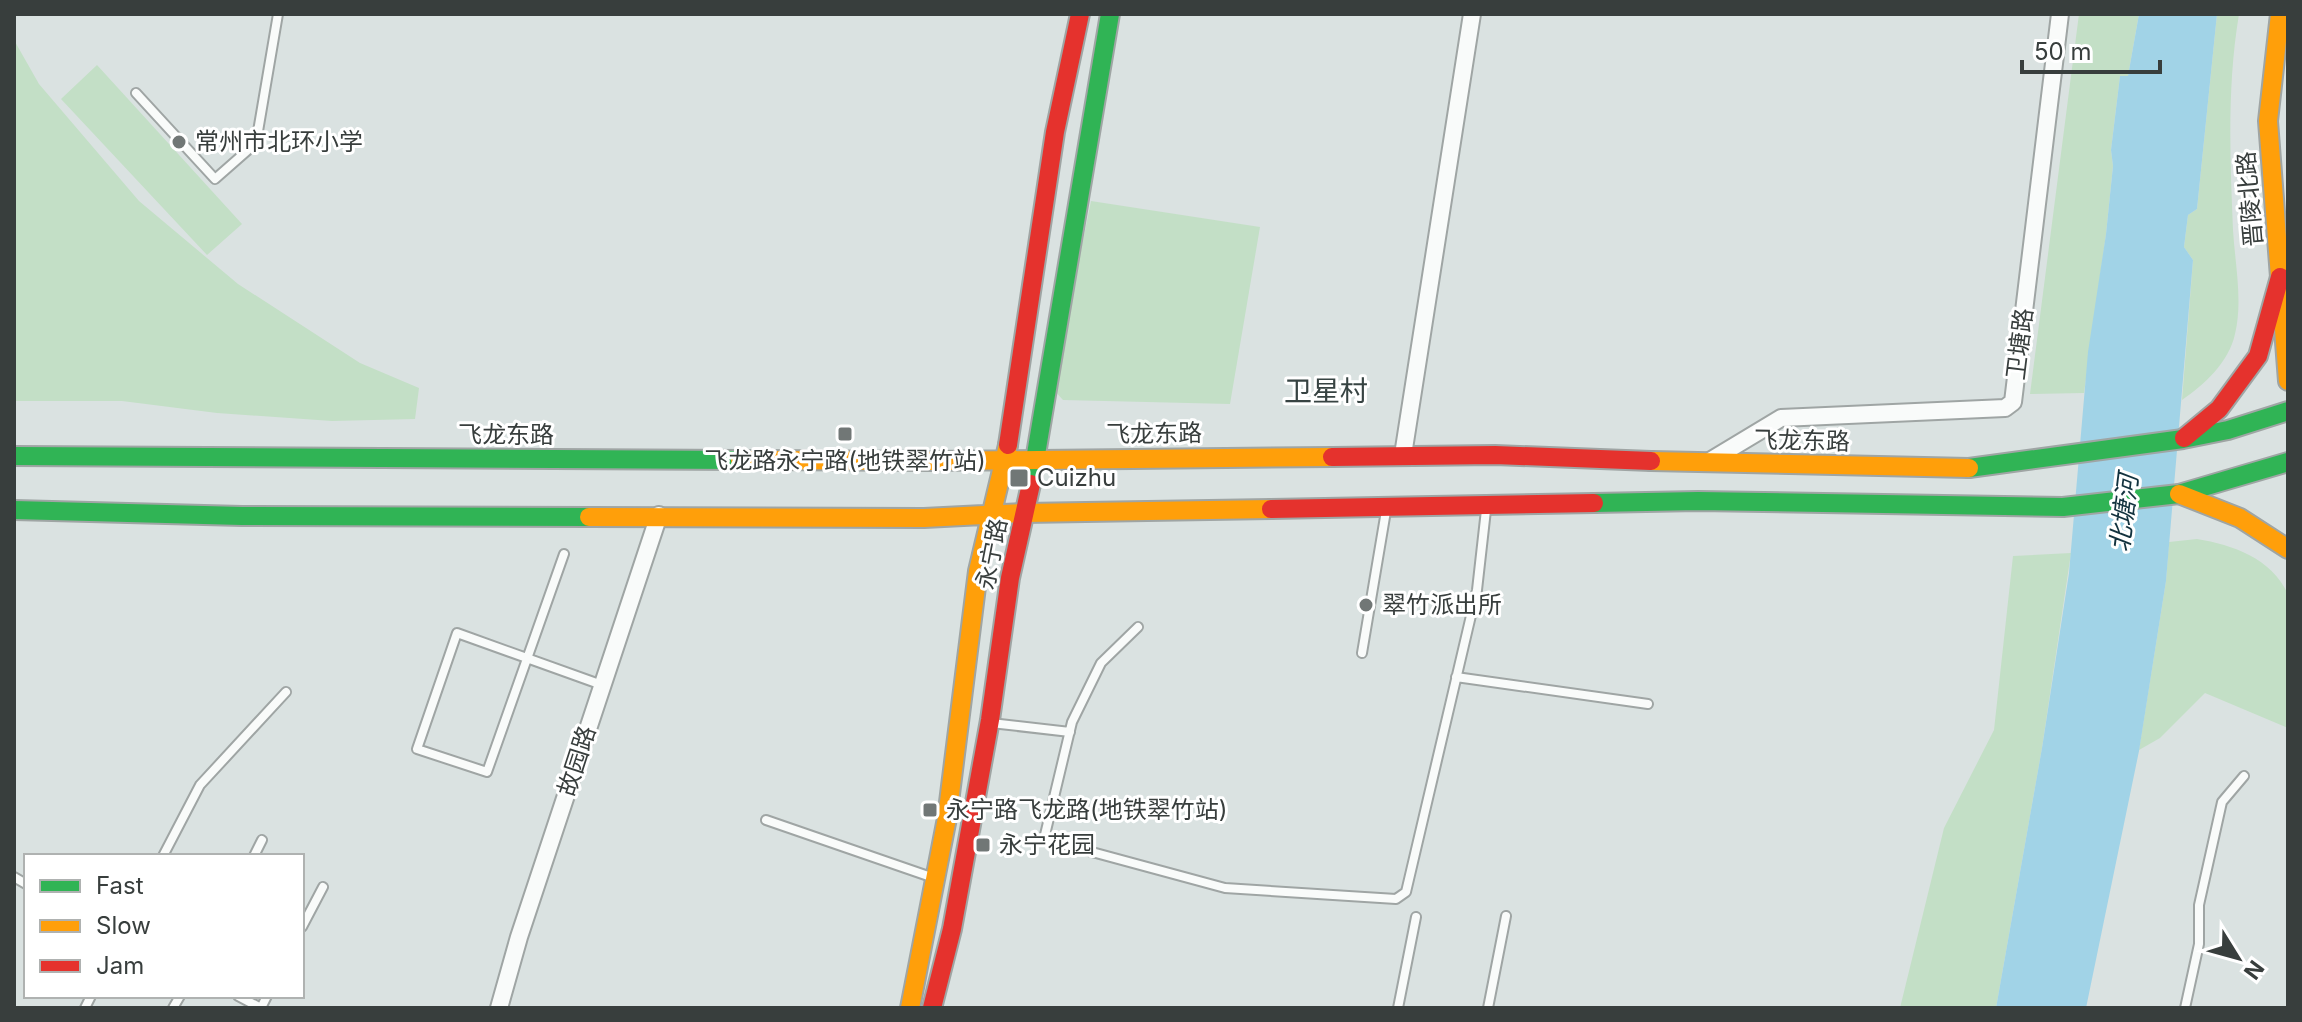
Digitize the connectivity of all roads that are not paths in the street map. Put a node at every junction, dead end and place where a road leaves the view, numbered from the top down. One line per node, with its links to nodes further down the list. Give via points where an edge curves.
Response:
1 (278, 14): 7 (lane, via 256,143 215,179)
2 (1080, 14): 14 (main road, 永宁路, via 1055,132)
3 (1110, 14): 15 (main road, 永宁路)
4 (1472, 14): 12 (street)
5 (2060, 14): 17 (street, 卫塘路, via 2013,402 2005,408 1781,418)
6 (2280, 14): 8 (main road, 晋陵北路, via 2268,121)
7 (136, 93)
8 (2280, 277): 9 (main road, 晋陵北路); 11 (main road, via 2258,356 2219,409)
9 (2288, 381)
10 (2288, 411): 11 (main road, 飞龙东路)
11 (2183, 439): 17 (main road, 飞龙东路, via 1980,468)
12 (1403, 455): 15 (main road, 飞龙东路); 17 (main road, 飞龙东路)
13 (14, 456): 14 (main road, 飞龙东路)
14 (1006, 459): 15 (main road, 飞龙东路); 24 (main road, 永宁路)
15 (1037, 459): 22 (main road, 永宁路)
16 (2288, 462): 18 (main road)
17 (1705, 463)
18 (2179, 494): 19 (main road, via 2063,507 1698,501); 25 (main road, via 2240,518)
19 (1486, 505): 20 (main road); 30 (lane, via 1477,590)
20 (1386, 506): 22 (main road); 28 (lane)
21 (14, 510): 23 (main road, via 242,516)
22 (1024, 513): 24 (main road); 34 (main road, 永宁路)
23 (659, 515): 24 (main road); 31 (street, 故园路)
24 (991, 515): 41 (main road, 永宁路, via 978,571)
25 (2288, 549)
26 (564, 554): 29 (lane)
27 (1138, 627): 35 (lane, via 1101,663)
28 (1362, 653)
29 (527, 659): 29 (lane, via 457,633 417,749 487,772); 31 (lane)
30 (1456, 677): 33 (lane); 35 (lane, via 1406,892 1396,899 1225,888 1044,839)
31 (602, 685): 48 (street, 故园路)
32 (286, 692): 39 (lane, via 200,785)
33 (1648, 704)
34 (990, 722): 35 (lane); 50 (main road, 永宁路)
35 (1070, 732)
36 (2244, 776): 53 (lane, via 2222,802 2199,905 2199,944)
37 (766, 820): 41 (lane)
38 (262, 840): 40 (lane)
39 (164, 854)
40 (255, 854)
41 (935, 879): 49 (main road, 永宁路)
42 (323, 887): 45 (lane)
43 (1506, 916): 52 (lane)
44 (1416, 917): 51 (lane)
45 (304, 923)
46 (242, 998): 47 (lane)
47 (261, 1008)
48 (499, 1008)
49 (910, 1008)
50 (932, 1008)
51 (1398, 1008)
52 (1488, 1008)
53 (2185, 1008)

